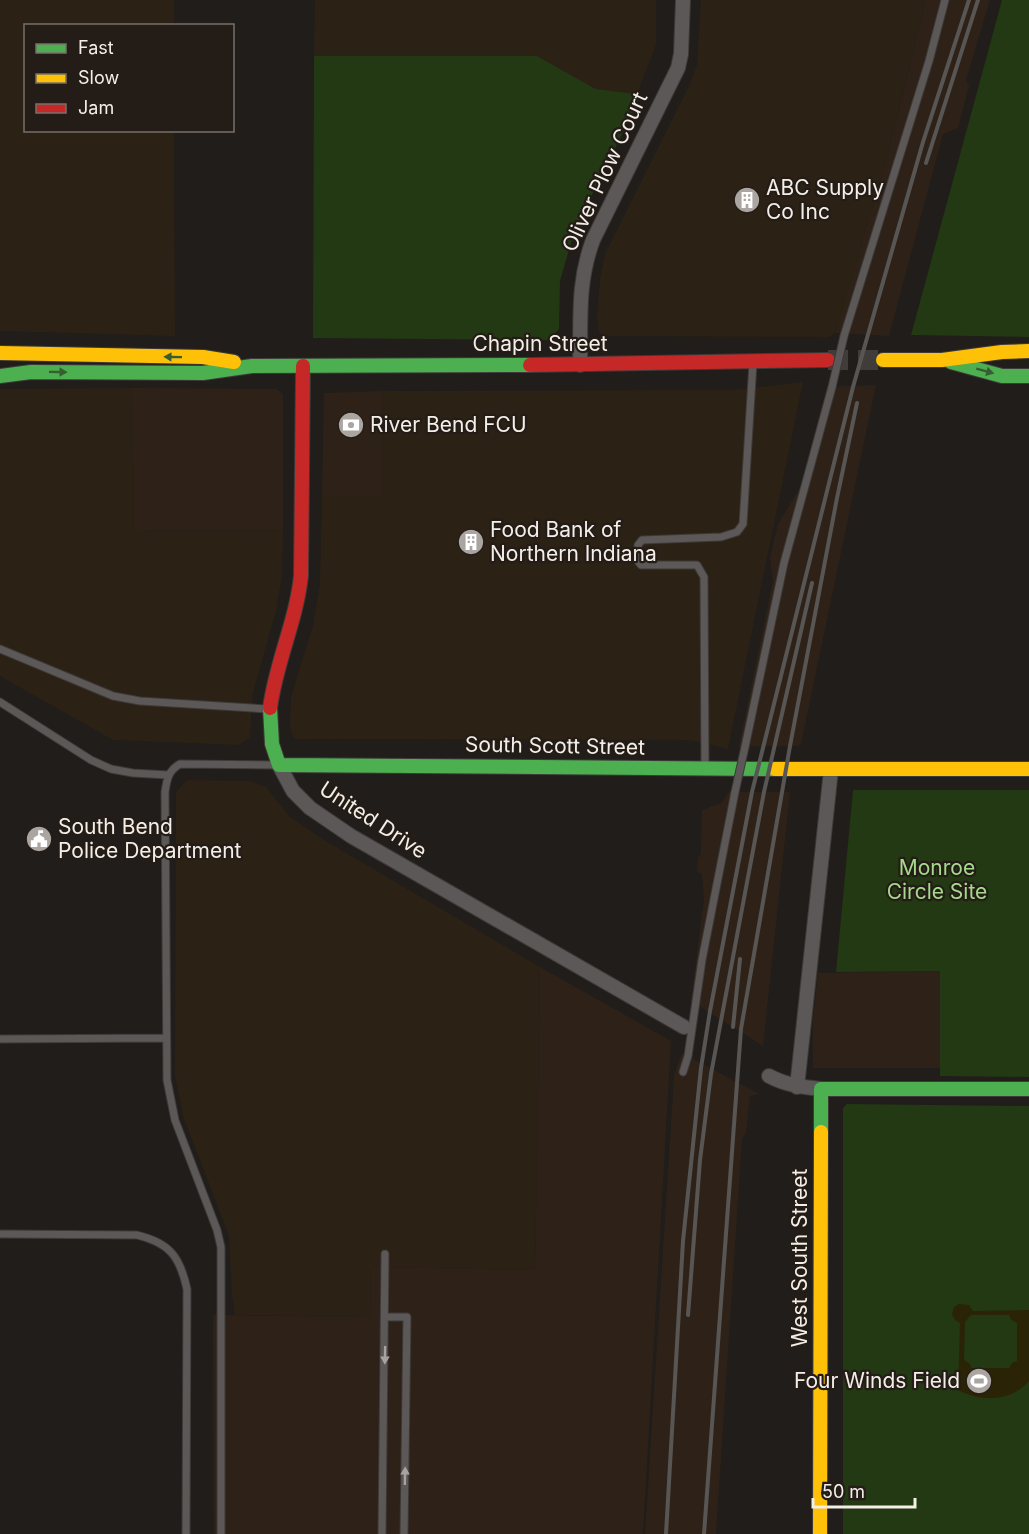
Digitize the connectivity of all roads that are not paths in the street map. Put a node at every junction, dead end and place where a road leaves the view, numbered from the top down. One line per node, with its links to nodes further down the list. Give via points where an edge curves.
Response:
1 (683, 0): 10 (street, Oliver Plow Court, via 678,68 584,263)
2 (945, 0): 27 (lane, bridge, via 844,336 784,563 735,792)
3 (1029, 351): 9 (street)
4 (0, 353): 5 (street, Chapin Street, one-way to 4)
5 (203, 357): 11 (street, Chapin Street); 13 (lane)
6 (753, 360): 7 (street, Chapin Street); 10 (street, Chapin Street); 20 (lane, via 743,524 737,532 721,537 642,540 638,545 637,560 641,565 697,565 704,577)
7 (828, 360)
8 (883, 360): 9 (street)
9 (942, 360): 15 (street, one-way to 15, via 1002,375)
10 (580, 365): 12 (street, Chapin Street)
11 (252, 366): 12 (street, Chapin Street); 13 (street, Chapin Street)
12 (303, 366): 18 (street, United Drive, via 301,576 298,603)
13 (203, 373): 14 (street, Chapin Street, one-way to 13, via 31,372)
14 (0, 376)
15 (1029, 376)
16 (0, 650): 18 (lane, via 113,696)
17 (0, 702): 23 (lane, via 111,769)
18 (270, 709): 19 (street, United Drive, via 272,744)
19 (279, 765): 20 (street, South Scott Street); 23 (lane, via 191,763 180,764); 24 (street, United Drive, via 292,790 304,802 351,836)
20 (705, 769): 21 (street, South Scott Street)
21 (831, 770): 22 (street, South Scott Street); 29 (street)
22 (1029, 770)
23 (168, 775): 25 (lane)
24 (684, 1027)
25 (166, 1038): 26 (lane); 36 (lane, via 166,1080 175,1120 218,1230 220,1247)
26 (0, 1039)
27 (683, 1072)
28 (769, 1076): 29 (street)
29 (797, 1087): 30 (street)
30 (821, 1089): 31 (street); 39 (street, West South Street)
31 (1029, 1089)
32 (0, 1234): 35 (lane, via 137,1235 151,1238 176,1256 187,1289)
33 (385, 1254): 34 (lane)
34 (385, 1317): 37 (lane, one-way to 37); 38 (lane, one-way to 34, via 407,1317)
35 (186, 1534)
36 (221, 1534)
37 (382, 1534)
38 (404, 1534)
39 (820, 1534)

